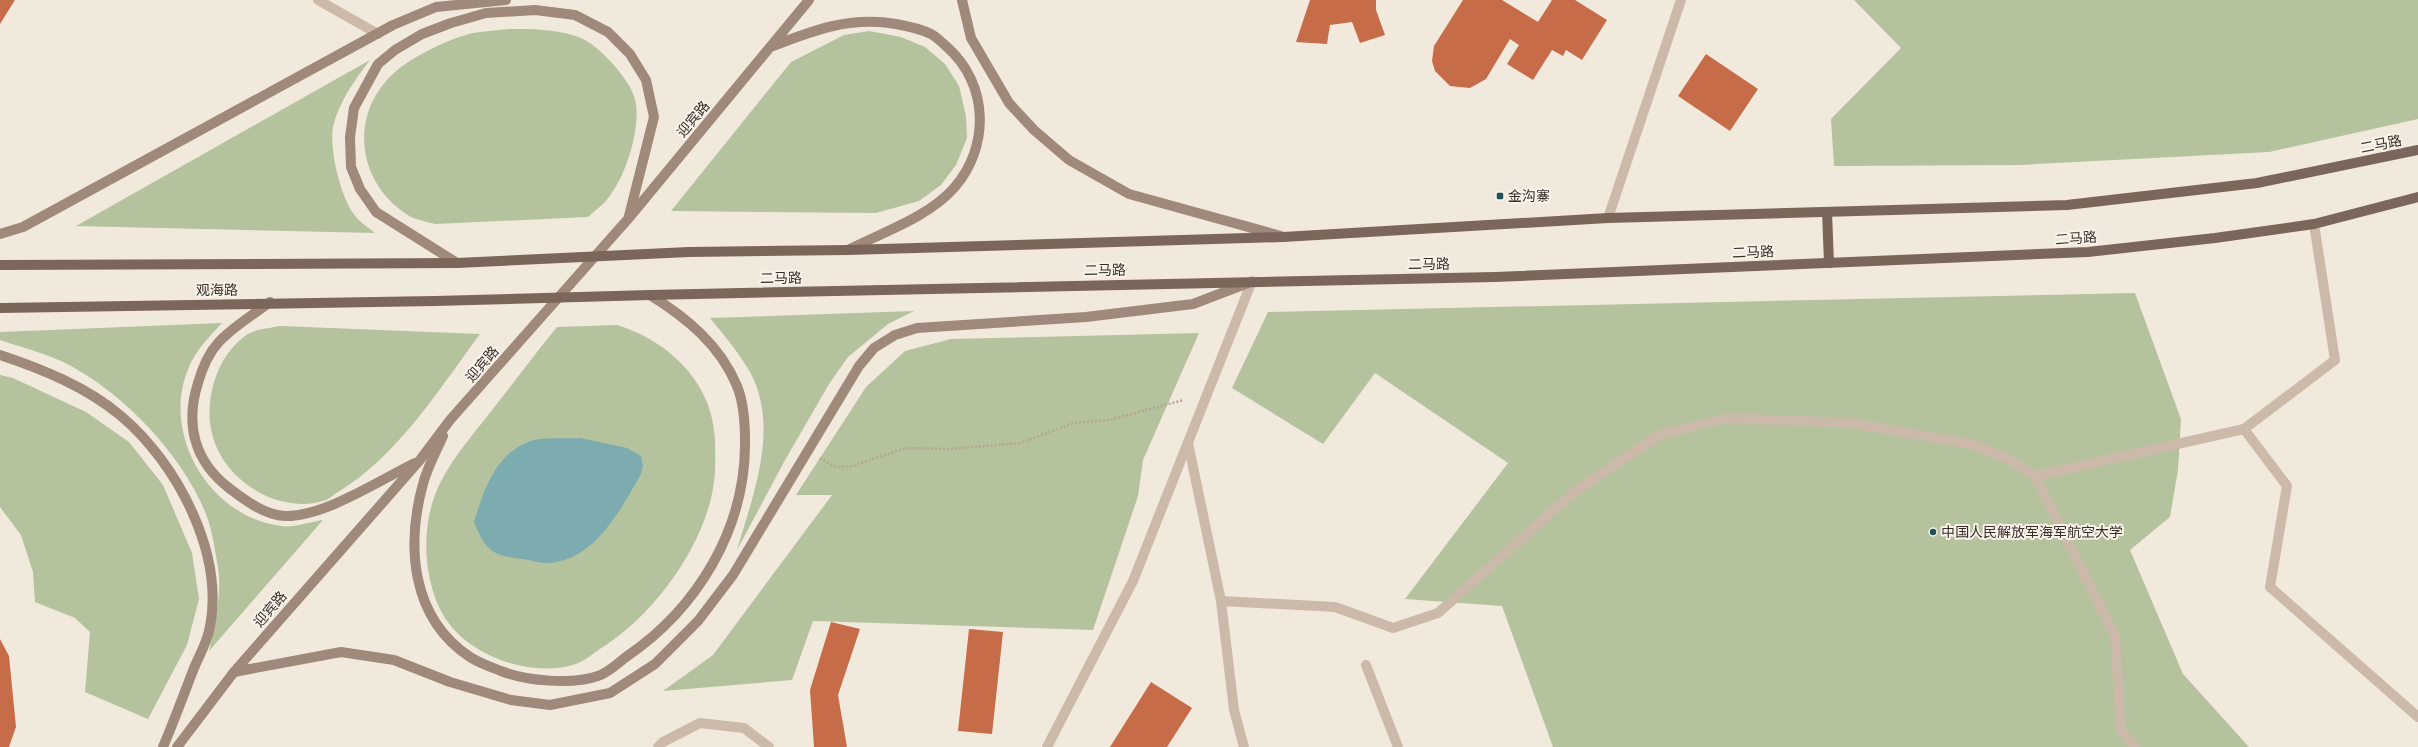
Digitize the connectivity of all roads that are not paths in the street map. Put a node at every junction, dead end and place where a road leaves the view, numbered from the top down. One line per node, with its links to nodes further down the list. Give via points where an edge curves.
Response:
1 (318, 0): 6 (street)
2 (506, 0): 6 (main road, via 436,7)
3 (809, 0): 7 (main road, 迎宾路)
4 (962, 0): 15 (main road, via 971,38 1009,103 1034,130 1069,160 1129,194)
5 (1681, 0): 11 (street)
6 (378, 34): 14 (main road, via 24,227)
7 (771, 46): 12 (main road, 迎宾路); 16 (main road, via 823,26 866,22 896,24 932,34 957,56 972,78 980,108 980,137 971,165 954,188 933,208)
8 (2418, 150): 10 (main road, 二马路, via 2257,183 2067,205)
9 (2418, 196): 13 (main road, 二马路)
10 (1827, 212): 11 (main road, 二马路); 18 (main road)
11 (1608, 218): 15 (main road, 二马路)
12 (628, 219): 17 (main road, via 654,117 646,80 630,54 608,32 575,15 535,10 486,13 422,34 378,64 354,108 350,137 351,167 360,190 376,212); 26 (main road, 迎宾路)
13 (2314, 224): 18 (main road, 二马路, via 2088,252); 27 (street, via 2335,360)
14 (0, 234)
15 (1283, 237): 16 (main road, 二马路)
16 (848, 250): 17 (main road, 二马路, bridge, via 689,252)
17 (457, 263): 19 (main road, 二马路)
18 (1830, 263): 20 (main road, 二马路, via 1495,277)
19 (0, 265)
20 (1252, 281): 21 (main road, 二马路); 28 (street); 33 (main road, via 1193,304 1086,317 917,328 895,335 874,348 859,366 733,575 698,621 655,664 610,693 550,705 511,700 450,682 394,660 341,652)
21 (650, 295): 22 (main road, 二马路, bridge); 26 (main road, via 678,313 699,331 727,364 738,388 744,415 745,456 740,494 723,546 706,578 685,605 642,646 598,676 563,681 514,676 470,658 447,637 425,603 414,567 414,524 423,482)
22 (435, 301): 23 (main road, 观海路)
23 (270, 302): 24 (main road, 观海路); 29 (main road, via 218,343 202,366 192,402 192,428 199,453 217,478 261,510 285,516 322,510)
24 (0, 308)
25 (0, 355): 35 (main road, via 72,384 121,416 160,458 187,500 210,561 213,598 209,632)
26 (450, 420): 29 (main road, 迎宾路)
27 (2244, 429): 30 (street); 34 (street, via 2287,486 2270,587)
28 (1188, 443): 31 (street); 39 (street, via 1133,581)
29 (420, 460): 33 (main road, 迎宾路)
30 (2035, 476): 31 (street, via 2009,459 1971,444 1851,423 1727,418 1659,434 1573,493 1438,613 1393,628 1335,607); 42 (street, via 2115,636 2121,730)
31 (1221, 601): 40 (street, via 1234,710)
32 (1366, 665): 41 (street)
33 (234, 672): 36 (main road, 迎宾路)
34 (2418, 718)
35 (163, 747)
36 (177, 747)
37 (658, 747): 38 (street, via 700,723 744,728)
38 (769, 747)
39 (1047, 747)
40 (1244, 747)
41 (1398, 747)
42 (2135, 747)

